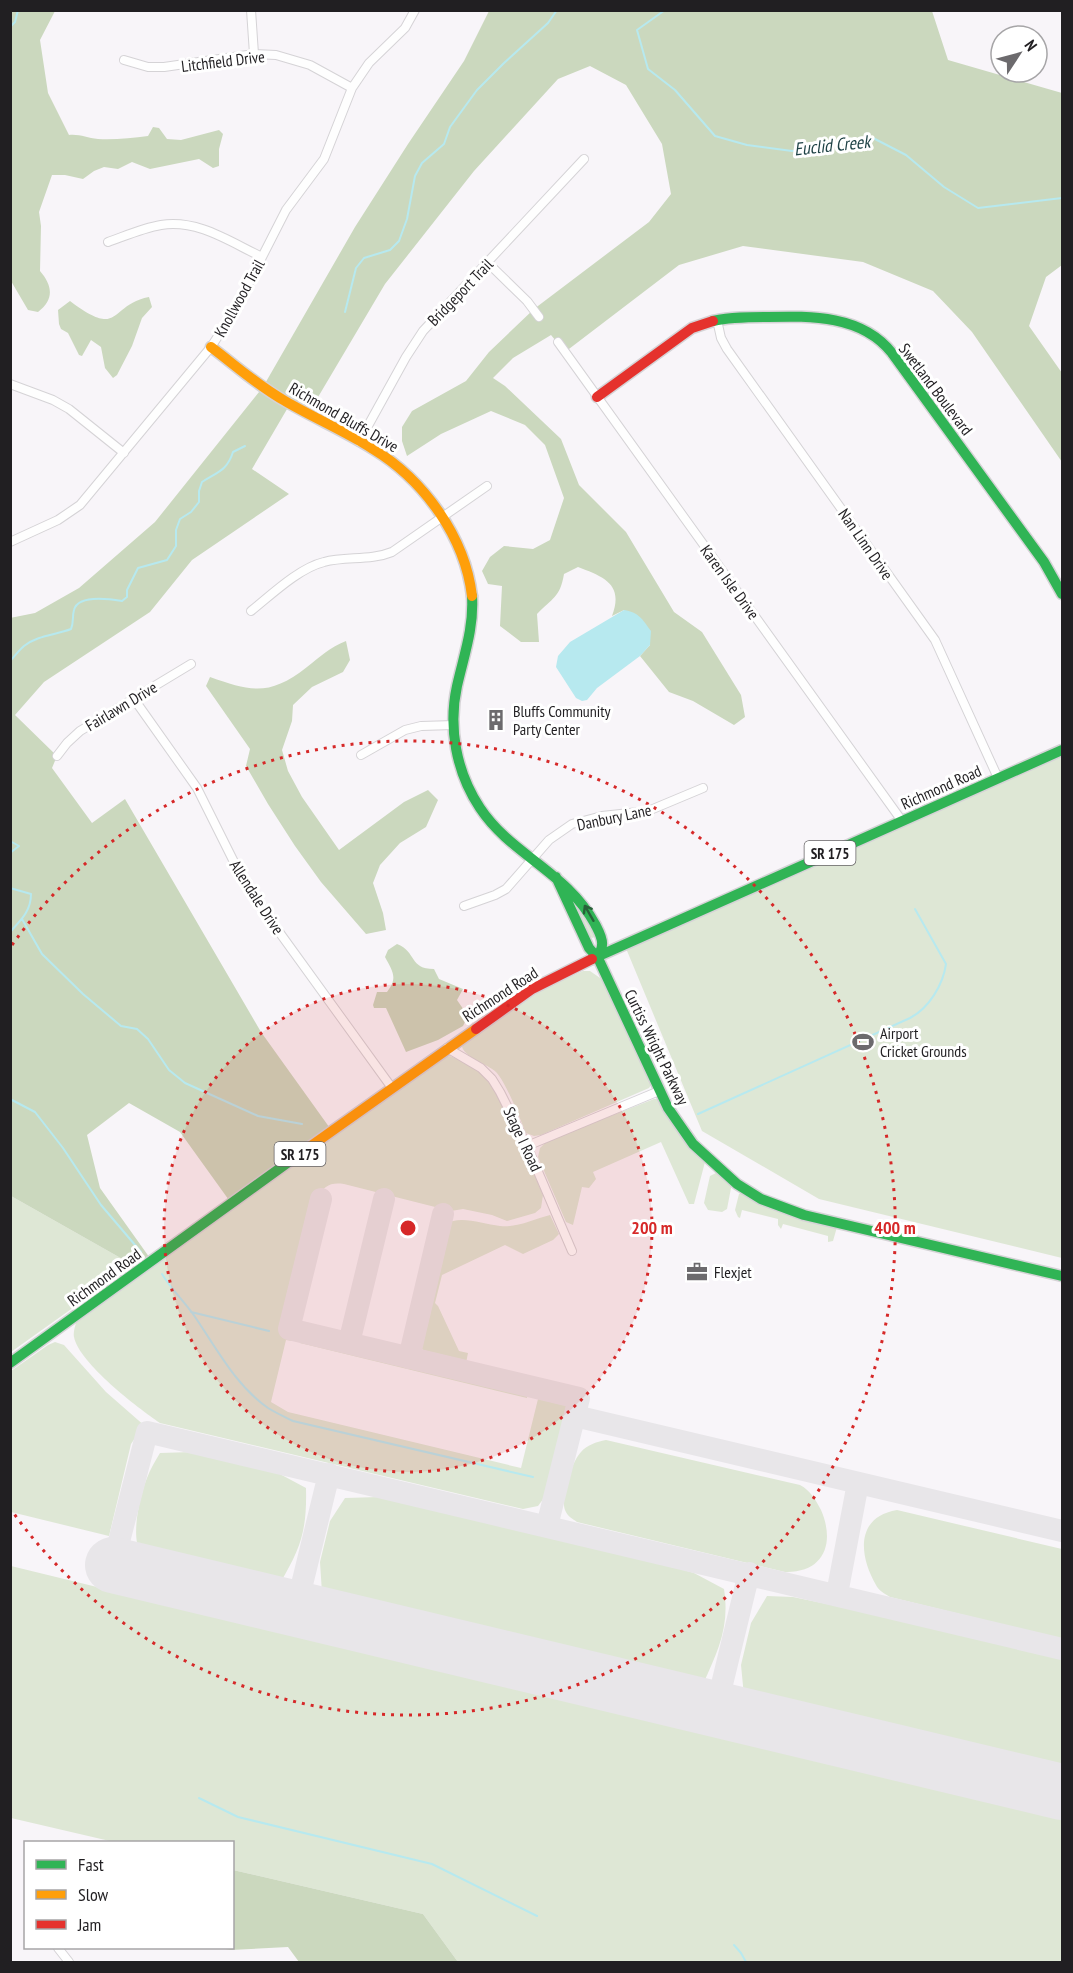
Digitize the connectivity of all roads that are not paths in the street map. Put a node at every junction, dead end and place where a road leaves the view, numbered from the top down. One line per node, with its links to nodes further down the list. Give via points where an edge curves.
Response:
1 (251, 10): 3 (street)
2 (415, 10): 5 (street, Knollwood Trail, via 405,28 369,63)
3 (254, 54): 4 (street, Litchfield Drive, via 164,67); 5 (street, Litchfield Drive, via 298,61)
4 (124, 60)
5 (351, 88): 8 (street, Knollwood Trail, via 326,155 291,204)
6 (584, 159): 9 (street, Bridgeport Trail)
7 (108, 242): 8 (street, via 162,225 185,225 214,233)
8 (262, 257): 13 (street, Knollwood Trail)
9 (488, 263): 10 (street); 16 (street, Bridgeport Trail, via 423,331)
10 (539, 317)
11 (717, 320): 15 (street, Swetland Boulevard, via 692,328); 21 (street, Swetland Boulevard, via 834,318 881,340 1044,562); 29 (street, Nan Linn Drive, via 727,349 935,640)
12 (558, 342): 15 (street, Karen Isle Drive)
13 (211, 347): 16 (street, Richmond Bluffs Drive, via 277,396); 17 (street, Knollwood Trail)
14 (10, 384): 17 (street, via 69,409)
15 (597, 397): 31 (street, Karen Isle Drive)
16 (359, 442): 19 (street, Richmond Bluffs Drive, via 398,465)
17 (124, 453): 20 (street, Knollwood Trail, via 73,510)
18 (487, 486): 19 (street)
19 (442, 519): 22 (street, via 384,556 315,565); 25 (street, Richmond Bluffs Drive, via 463,557 472,603 470,632 456,690)
20 (10, 542)
21 (1062, 594)
22 (251, 611)
23 (191, 664): 24 (street, Fairlawn Drive)
24 (134, 699): 28 (street, Fairlawn Drive, via 80,731); 36 (street, Allendale Drive, via 197,788 249,889)
25 (454, 725): 27 (street, via 405,730); 32 (street, Richmond Bluffs Drive, via 458,760 476,801 495,826)
26 (1062, 750): 29 (street, Richmond Road / SR 175)
27 (361, 755)
28 (57, 756)
29 (998, 778): 31 (street, Richmond Road / SR 175)
30 (703, 788): 32 (street, Danbury Lane, via 648,811 572,824)
31 (902, 821): 34 (street, Richmond Road / SR 175)
32 (533, 858): 33 (street, Danbury Lane, via 501,892); 34 (street, Richmond Bluffs Drive, via 580,899 603,943)
33 (464, 906)
34 (598, 958): 35 (street, Richmond Road / SR 175, via 532,989); 37 (street, Curtiss Wright Parkway)
35 (447, 1048): 36 (street, Richmond Road / SR 175); 38 (street, Stage I Road, via 492,1079)
36 (392, 1088): 41 (street, Richmond Road / SR 175)
37 (659, 1091): 38 (street); 40 (street, Curtiss Wright Parkway, via 684,1131 711,1162 761,1198 804,1215)
38 (527, 1146): 39 (street, Stage I Road)
39 (572, 1251)
40 (1062, 1276)
41 (10, 1363)
42 (59, 1949): 43 (street)
43 (69, 1962)

